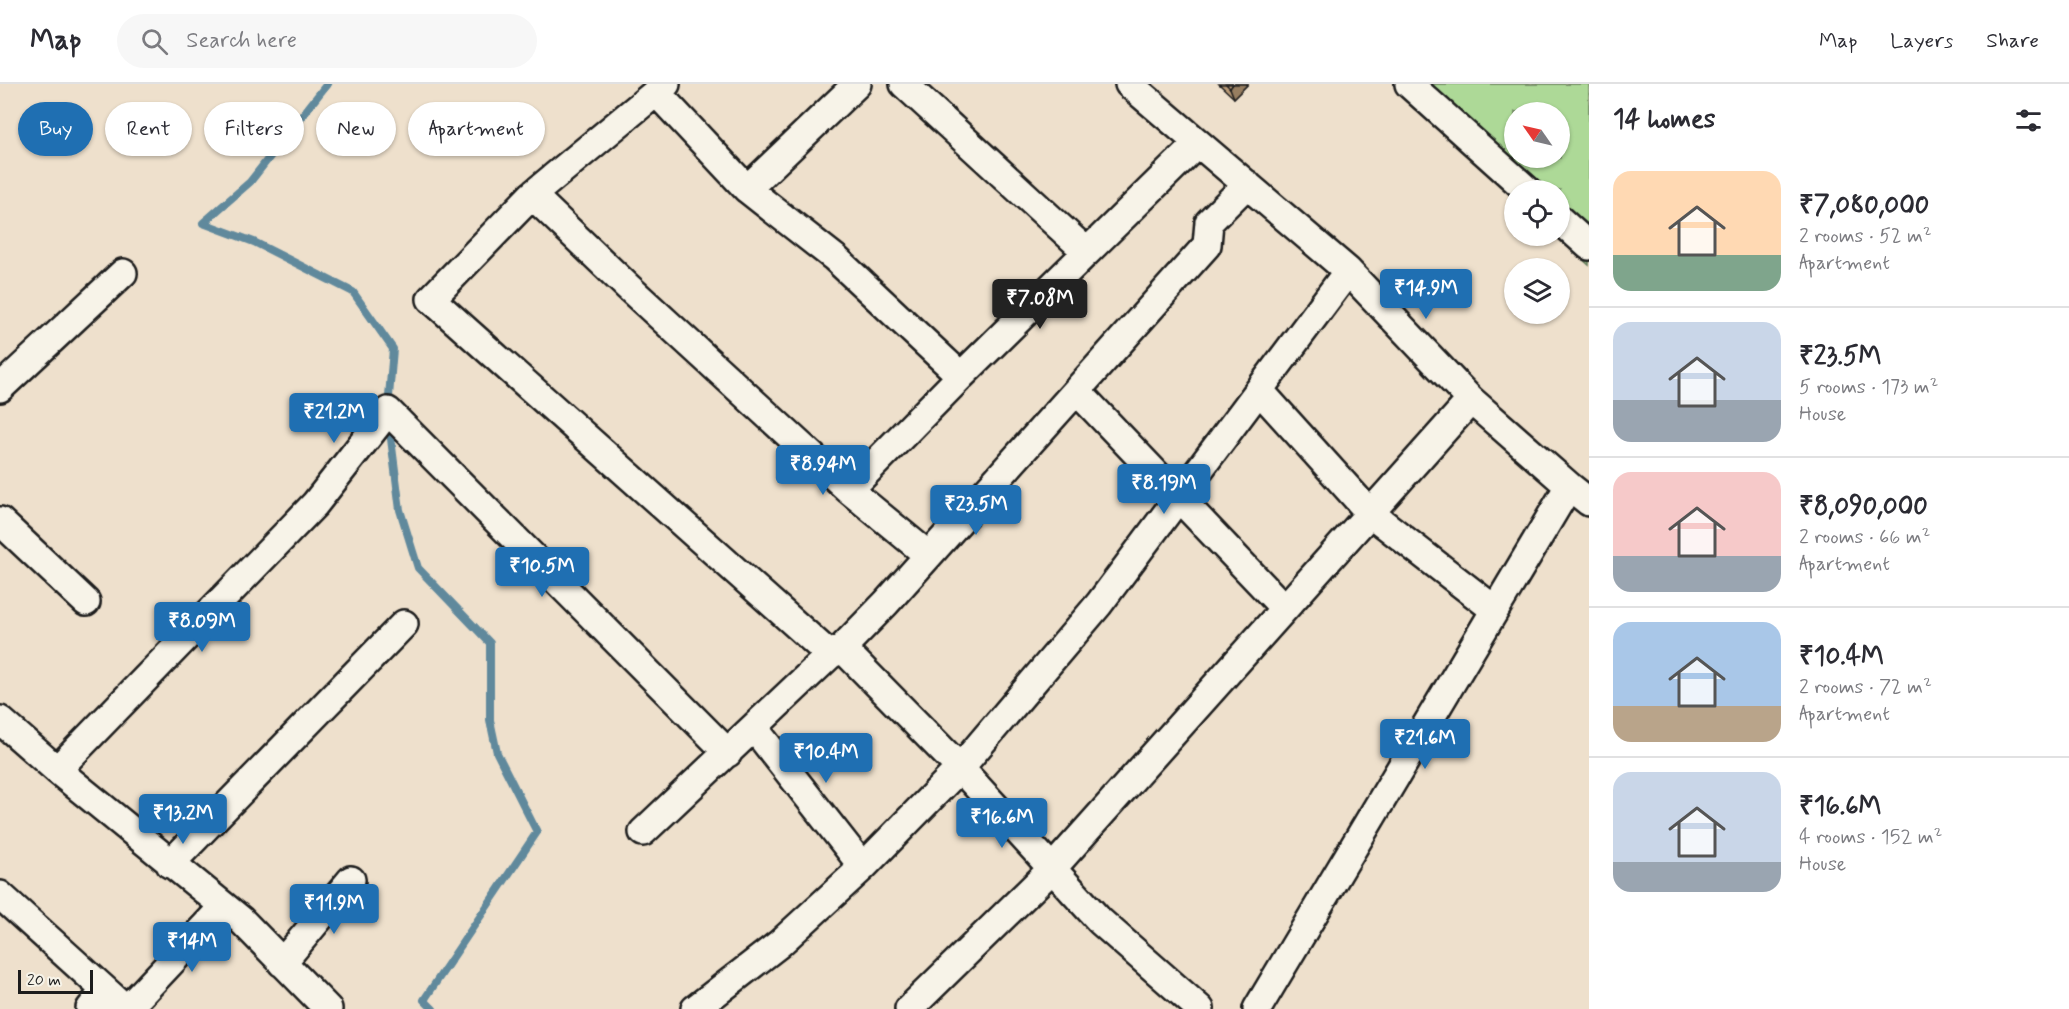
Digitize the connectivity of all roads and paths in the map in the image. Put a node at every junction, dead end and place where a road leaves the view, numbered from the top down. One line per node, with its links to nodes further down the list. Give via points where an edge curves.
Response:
1 (857, 84): 9 (street)
2 (904, 84): 13 (street)
3 (1409, 84): 7 (street)
4 (661, 88): 9 (street); 10 (street)
5 (1142, 88): 6 (street)
6 (1198, 142): 8 (street); 13 (street)
7 (1516, 180)
8 (1247, 184): 14 (street); 19 (street, via 1209,222 1208,245)
9 (747, 189): 16 (street, via 835,258)
10 (532, 195): 21 (street); 31 (street, via 431,299)
11 (1570, 229): 12 (street)
12 (1589, 246)
13 (1088, 252): 16 (street)
14 (1348, 271): 18 (street); 20 (street)
15 (123, 273): 17 (street)
16 (961, 376): 21 (street)
17 (0, 388)
18 (1259, 390): 23 (street); 24 (street)
19 (1077, 391): 23 (street); 26 (street)
20 (1471, 400): 22 (street); 24 (street)
21 (849, 489): 26 (street)
22 (1579, 494): 29 (street)
23 (1179, 498): 28 (street); 35 (street, via 1099,603)
24 (1370, 513): 28 (street); 29 (street)
25 (0, 521): 27 (street)
26 (928, 555): 31 (street)
27 (86, 602)
28 (1284, 608): 40 (street)
29 (1495, 610): 51 (street)
30 (404, 624): 38 (street)
31 (836, 652): 33 (street); 35 (street)
32 (0, 720): 36 (street)
33 (754, 728): 34 (street); 39 (street)
34 (728, 753): 36 (street, via 388,411 315,504); 37 (street)
35 (960, 768): 39 (street); 40 (street)
36 (57, 770): 38 (street)
37 (643, 832)
38 (170, 864): 43 (street)
39 (863, 867): 48 (street, via 779,944)
40 (1051, 870): 49 (street); 50 (street, via 1100,921)
41 (351, 880): 44 (street)
42 (0, 895): 45 (street)
43 (224, 906): 44 (street); 46 (street)
44 (282, 963): 47 (street)
45 (97, 1000): 46 (street)
46 (127, 1009)
47 (328, 1009)
48 (695, 1009)
49 (909, 1009)
50 (1200, 1009)
51 (1257, 1009)

